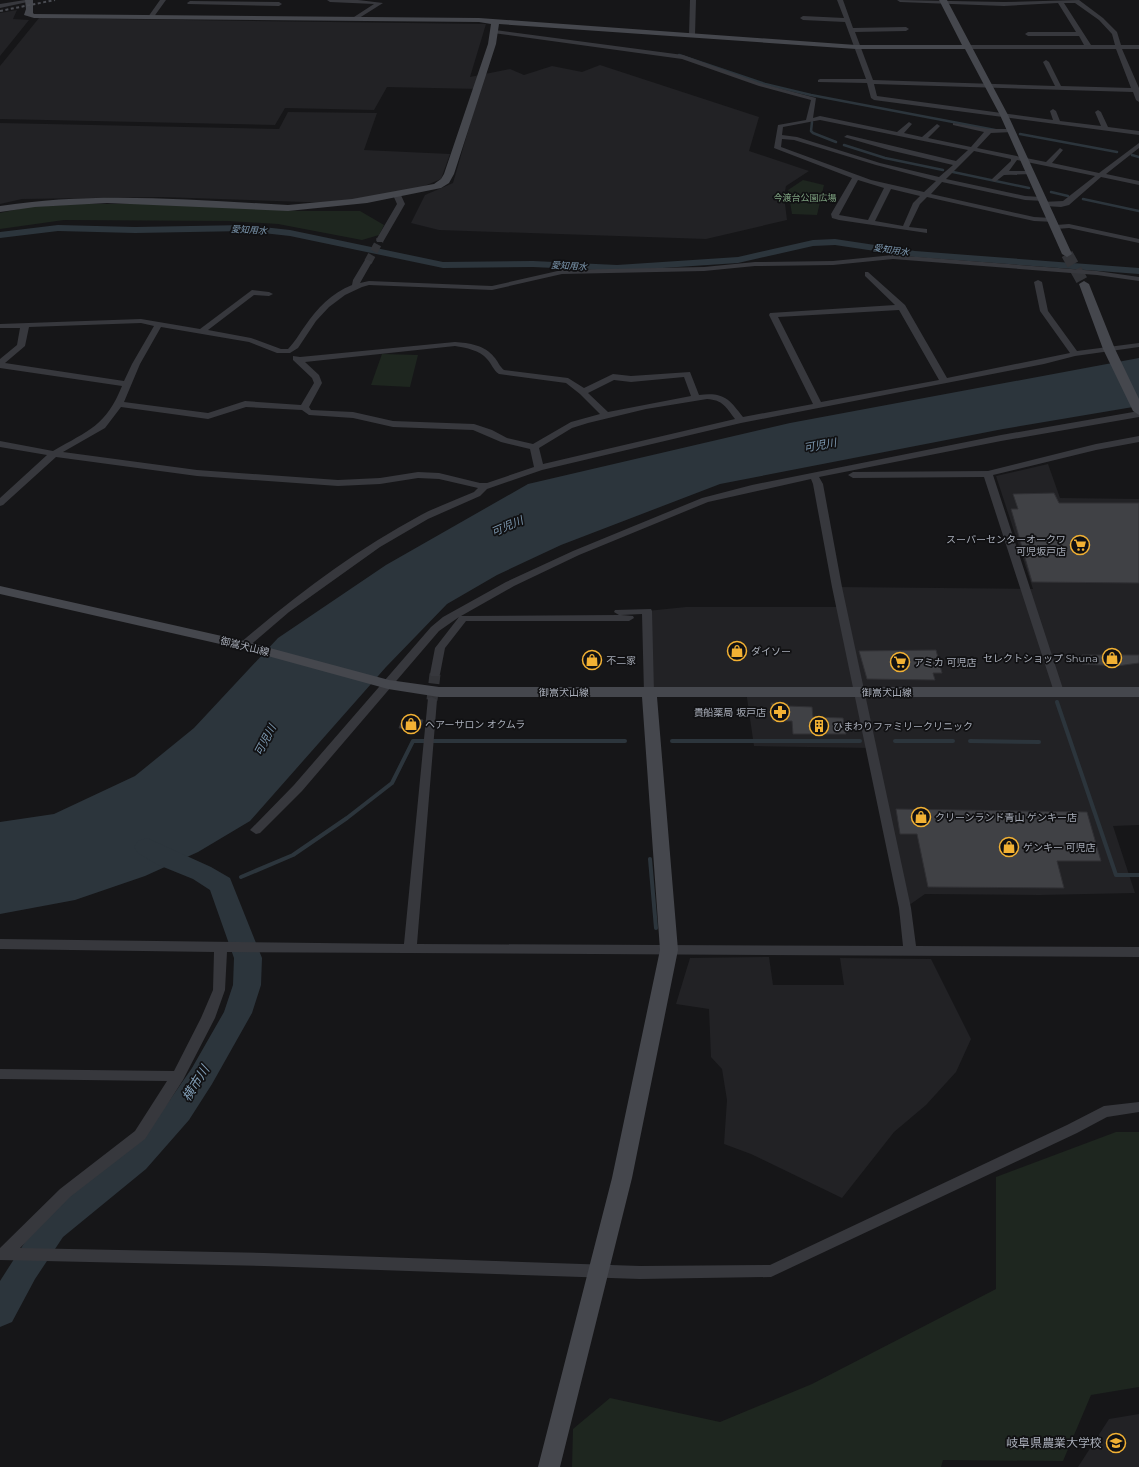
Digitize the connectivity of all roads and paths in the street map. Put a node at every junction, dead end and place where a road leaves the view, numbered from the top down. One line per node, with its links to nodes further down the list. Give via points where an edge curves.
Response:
1 (29, 0): 13 (street); 14 (street, via 30,16)
2 (163, 0): 14 (street)
3 (330, 0): 10 (street)
4 (693, 0): 26 (street)
5 (840, 0): 18 (street)
6 (900, 0): 7 (street)
7 (944, 1): 11 (street, via 1004,4); 30 (street)
8 (1076, 1): 11 (street); 29 (street, via 1112,29)
9 (280, 2): 12 (street); 15 (street)
10 (382, 2): 16 (street)
11 (1061, 2): 25 (street)
12 (196, 3)
13 (0, 6)
14 (152, 17): 15 (street)
15 (273, 18): 16 (street)
16 (356, 18): 19 (street)
17 (803, 18): 18 (street)
18 (847, 20): 21 (street)
19 (493, 22): 23 (street); 26 (street)
20 (812, 25): 21 (street)
21 (851, 29): 22 (street); 27 (street)
22 (906, 29)
23 (495, 32): 42 (street, via 683,56 761,85 814,99); 72 (street, via 449,174 444,182)
24 (1028, 34): 25 (street)
25 (1079, 34): 28 (street)
26 (692, 35): 27 (street)
27 (856, 46): 30 (street); 34 (street)
28 (1088, 46): 29 (street); 30 (street)
29 (1118, 46): 31 (street); 37 (street)
30 (968, 47): 35 (street)
31 (1139, 47)
32 (1046, 62): 36 (street)
33 (820, 81): 34 (street)
34 (870, 82): 35 (street); 41 (street, via 874,98)
35 (988, 86): 36 (street); 41 (street)
36 (1059, 88): 37 (street)
37 (1137, 90): 38 (street)
38 (1139, 100)
39 (1053, 110): 43 (street)
40 (1098, 112): 48 (street)
41 (1004, 115): 43 (street); 50 (street)
42 (810, 122): 46 (street, via 820,118); 53 (street, via 780,126)
43 (1058, 122): 48 (street)
44 (910, 124): 52 (street)
45 (955, 124): 49 (street)
46 (859, 126): 52 (street); 57 (street)
47 (937, 126): 54 (street)
48 (1105, 128): 51 (street)
49 (989, 131): 50 (street); 56 (street)
50 (1011, 131): 60 (street)
51 (1139, 133)
52 (899, 134): 54 (street)
53 (778, 137): 57 (street, via 795,138); 57 (street, via 777,148)
54 (923, 139): 56 (street)
55 (1139, 145): 65 (street)
56 (972, 149): 59 (street); 61 (street)
57 (832, 150): 61 (street, via 891,149); 66 (street); 67 (street)
58 (1060, 150): 62 (street)
59 (1014, 158): 60 (street); 63 (street, via 1014,162)
60 (1024, 160): 62 (street); 64 (street)
61 (959, 164): 67 (street)
62 (1047, 164): 65 (street)
63 (1004, 173): 64 (street); 68 (street)
64 (1032, 173): 73 (street)
65 (1100, 175): 69 (street); 73 (street, via 1066,203 1061,205)
66 (856, 178): 70 (street); 75 (street, via 835,216)
67 (941, 180): 71 (street); 73 (street)
68 (995, 180)
69 (1139, 183)
70 (888, 187): 71 (street); 75 (street)
71 (925, 194): 76 (street); 77 (street, via 917,203)
72 (397, 195): 74 (street, via 346,204 307,207 104,201 43,202); 79 (street, via 401,204)
73 (1043, 202): 76 (street)
74 (0, 209)
75 (870, 223): 77 (street)
76 (1054, 224): 80 (street); 81 (street)
77 (905, 228): 78 (street)
78 (924, 231)
79 (380, 240)
80 (1139, 241)
81 (1067, 254)
82 (368, 262): 87 (street)
83 (868, 274): 89 (street)
84 (1139, 279): 87 (street, via 1097,273 894,257 832,263 755,264 704,269 562,272 492,288 369,283)
85 (1038, 282): 96 (street, via 1044,311)
86 (1084, 284): 97 (street)
87 (356, 285): 95 (street, via 318,311)
88 (269, 294): 93 (street, via 252,292)
89 (902, 307): 100 (street); 105 (street, via 774,315)
90 (159, 324): 91 (street, via 117,321); 93 (street); 101 (street)
91 (25, 325): 92 (street); 99 (street, via 21,346)
92 (0, 326)
93 (202, 331): 95 (street, via 251,340)
94 (1139, 345): 97 (street)
95 (290, 352): 98 (street)
96 (1075, 354): 97 (street); 100 (street)
97 (1112, 354): 107 (street)
98 (298, 360): 102 (street, via 455,344 467,345 490,357 497,370 568,381); 106 (street, via 316,377 318,383)
99 (0, 364): 101 (street)
100 (944, 381): 105 (street)
101 (127, 384): 104 (street)
102 (583, 392): 103 (street, via 613,377 632,379 687,374); 108 (street)
103 (696, 398): 108 (street); 109 (street, via 723,399)
104 (118, 404): 106 (street, via 208,416 245,404); 113 (street, via 102,426)
105 (818, 404): 109 (street)
106 (304, 408): 112 (street, via 310,412 353,415 393,424 474,427 504,440)
107 (1139, 411): 116 (street, via 1001,438)
108 (606, 415): 112 (street, via 573,424)
109 (741, 420): 114 (street)
110 (1139, 439): 115 (street)
111 (0, 444): 113 (street)
112 (534, 447): 114 (street)
113 (54, 454): 117 (street, via 228,475 338,483 439,476); 118 (street)
114 (539, 468): 117 (street)
115 (988, 474): 116 (street, via 866,474); 129 (street)
116 (816, 480): 123 (street, via 752,488 698,503 576,553 510,584); 128 (street)
117 (485, 486): 124 (street, via 477,494 425,517 364,554 285,610)
118 (0, 503)
119 (0, 590): 124 (street, 御嵩犬山線)
120 (568, 618): 121 (street); 122 (street, via 463,618); 127 (street, via 581,612 647,611)
121 (629, 618)
122 (458, 624): 123 (street); 125 (street, via 440,648)
123 (440, 625): 126 (street)
124 (244, 645): 126 (street, 御嵩犬山線)
125 (435, 674)
126 (388, 684): 127 (street, 御嵩犬山線, via 439,692); 132 (street, via 298,788)
127 (649, 692): 128 (street, 御嵩犬山線); 136 (street)
128 (859, 692): 129 (street, 御嵩犬山線); 137 (street, via 905,908)
129 (1059, 692): 130 (street, 御嵩犬山線)
130 (1139, 692)
131 (432, 700): 135 (street)
132 (256, 830)
133 (0, 944): 134 (street)
134 (221, 947): 135 (street); 140 (street, via 219,990 208,1018)
135 (410, 949): 136 (street)
136 (669, 950): 137 (street); 143 (street, via 630,1145)
137 (910, 951): 138 (street)
138 (1139, 952)
139 (0, 1074): 140 (street)
140 (178, 1076): 142 (street, via 140,1135 65,1194)
141 (1139, 1107): 143 (street, via 1104,1112 771,1271 719,1274)
142 (2, 1254): 143 (street, via 357,1262)
143 (600, 1272): 144 (street)
144 (549, 1467)

